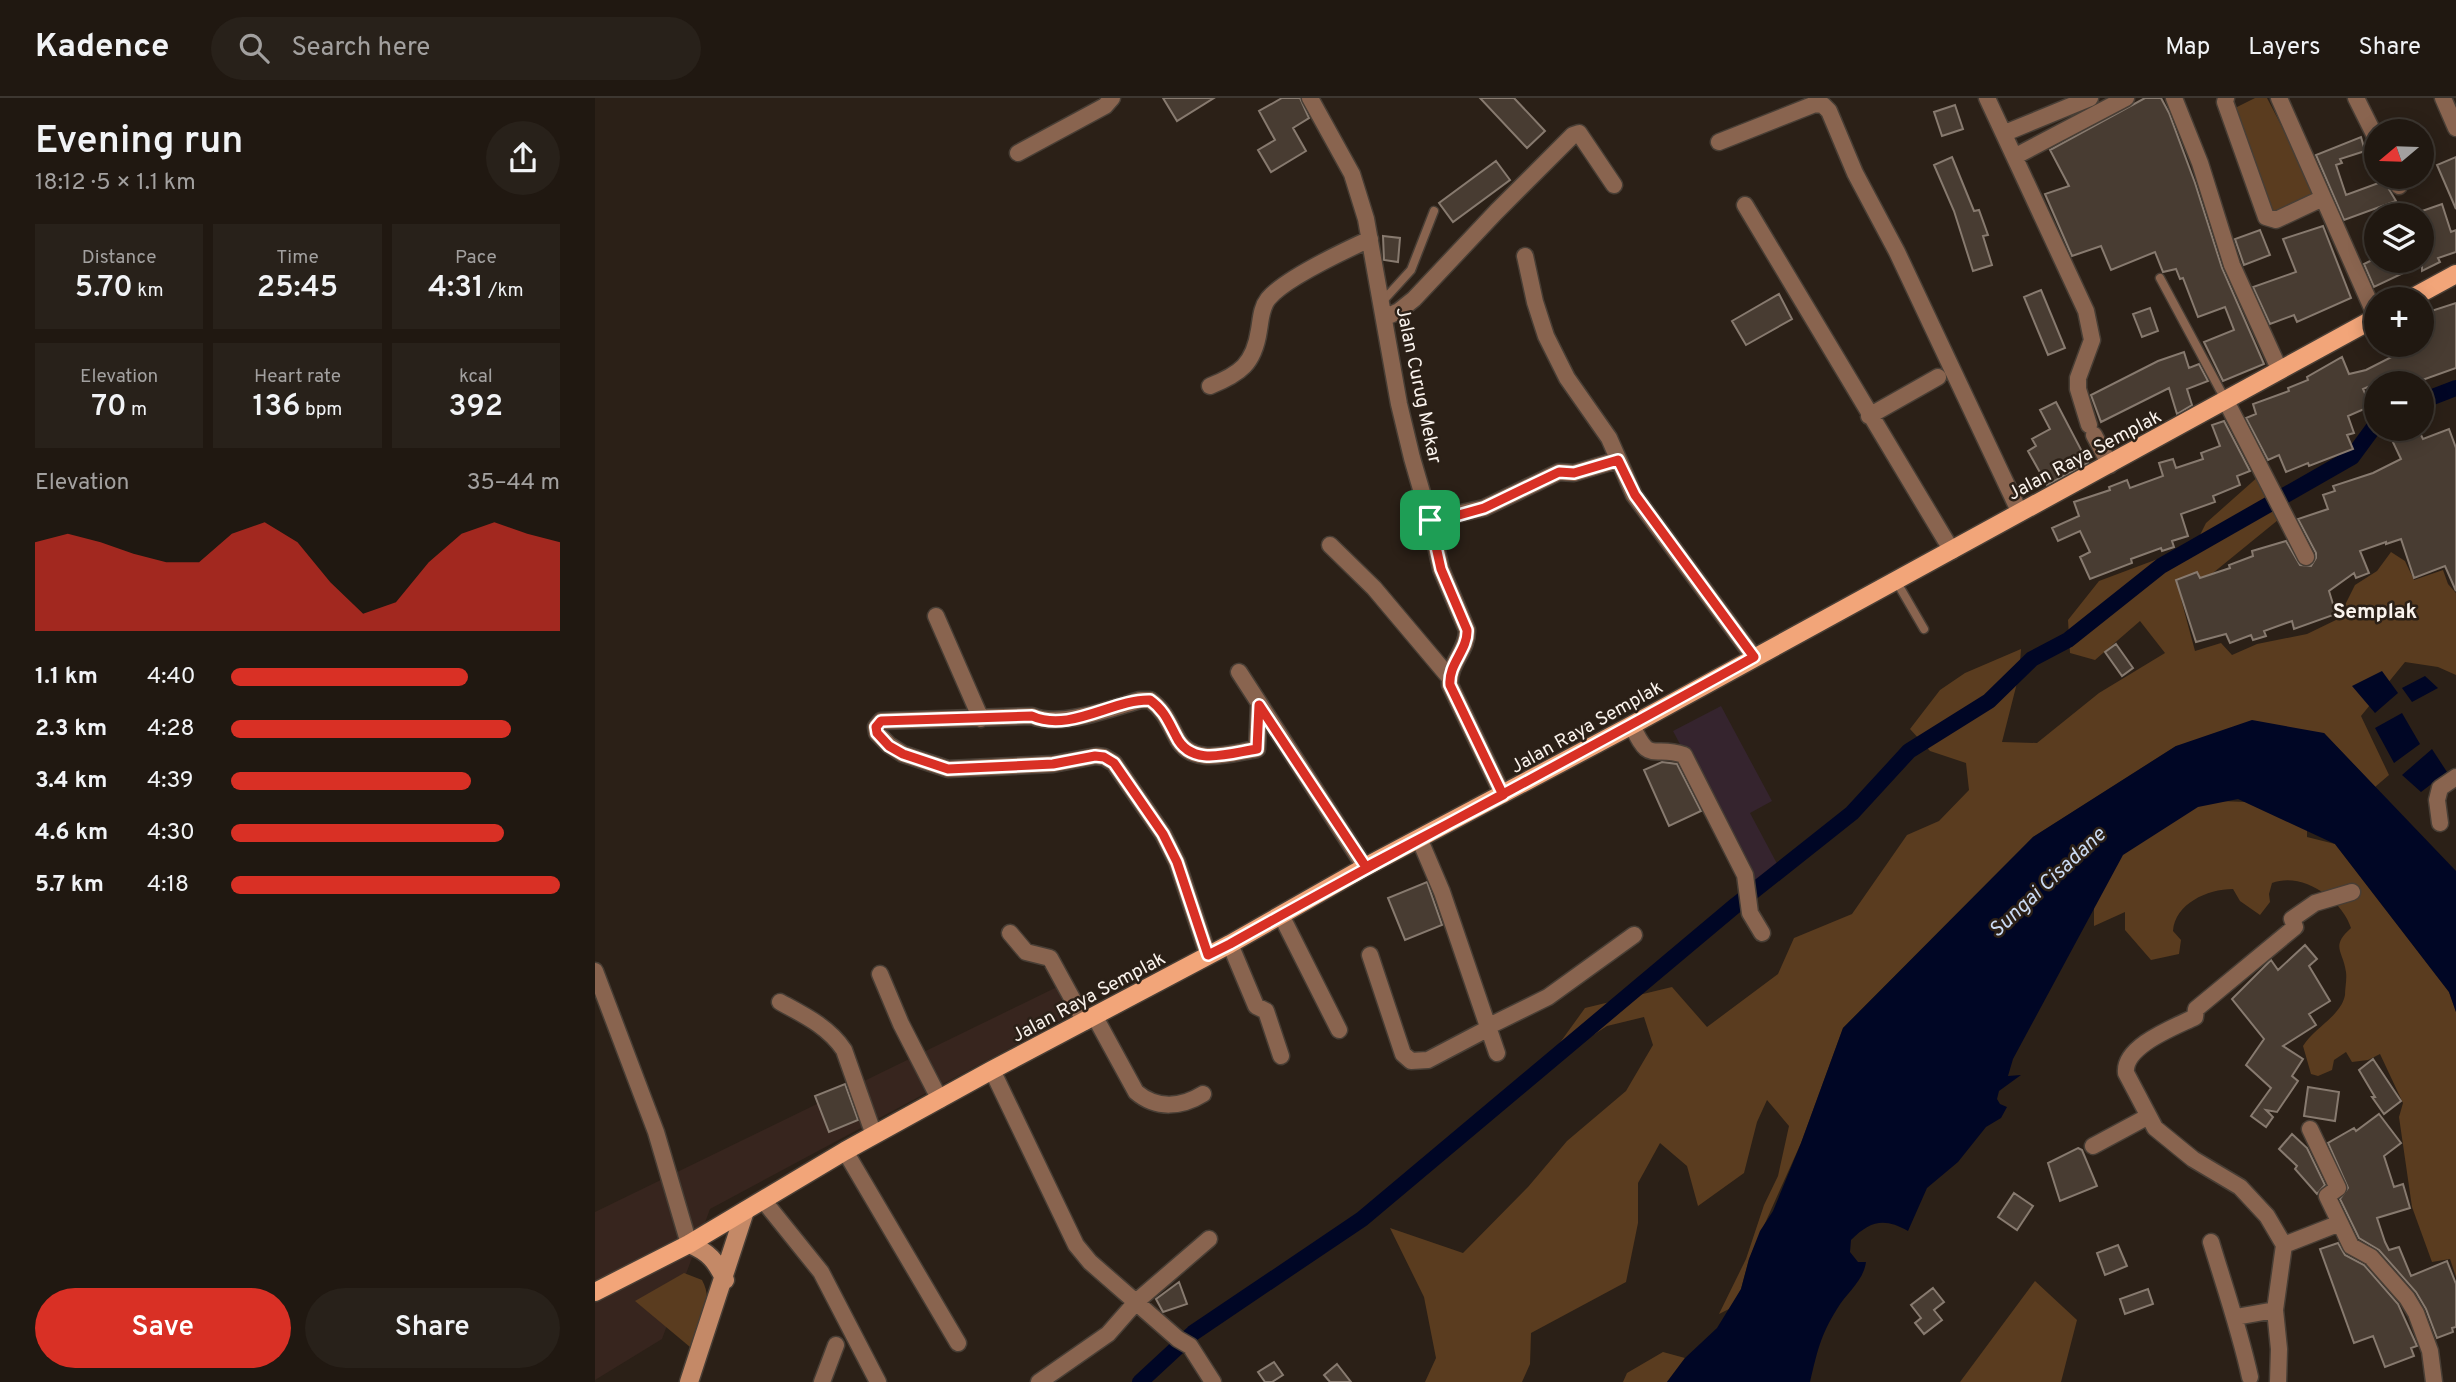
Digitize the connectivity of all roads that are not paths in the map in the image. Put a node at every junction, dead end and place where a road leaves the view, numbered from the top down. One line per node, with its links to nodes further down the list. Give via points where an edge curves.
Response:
1 (1112, 98): 15 (street)
2 (1310, 98): 21 (street, Jalan Curug Mekar, via 1352,174)
3 (1987, 98): 13 (street)
4 (2090, 98): 13 (street)
5 (2126, 98): 16 (street)
6 (2174, 98): 29 (street, via 2232,265)
7 (2226, 98): 18 (street, via 2266,218 2276,220)
8 (2279, 98): 18 (street)
9 (2356, 98): 11 (street)
10 (2443, 98): 12 (street)
11 (2366, 119)
12 (2456, 128)
13 (2005, 134): 16 (street)
14 (1719, 142): 36 (street, via 1815,104 1829,111)
15 (1018, 153)
16 (2016, 156): 35 (street, via 2086,311 2092,340 2078,389 2091,430)
17 (1614, 185): 27 (street, via 1579,133 1573,135 1414,299 1399,311)
18 (2323, 198): 26 (street)
19 (1745, 205): 33 (street)
20 (1434, 211): 27 (lane, via 1411,270)
21 (1370, 239): 27 (street, Jalan Curug Mekar); 31 (street, via 1331,257 1269,297 1254,352 1243,370)
22 (1525, 256): 34 (street, via 1546,335)
23 (2456, 274): 25 (main road)
24 (2160, 278): 32 (lane)
25 (2432, 287)
26 (2364, 290)
27 (1383, 311): 37 (street, Jalan Curug Mekar, via 1402,415)
28 (2364, 324): 29 (main road, Jalan Raya Semplak)
29 (2280, 371): 32 (main road, Jalan Raya Semplak)
30 (1938, 377): 33 (street)
31 (1210, 386)
32 (2226, 401): 35 (main road, Jalan Raya Semplak); 40 (street)
33 (1869, 416): 39 (street)
34 (1618, 460): 37 (street, via 1574,473 1559,472 1484,508); 44 (street, via 1635,495)
35 (2110, 465): 36 (main road, Jalan Raya Semplak)
36 (2020, 513): 39 (main road, Jalan Raya Semplak)
37 (1430, 520): 46 (street, Jalan Curug Mekar, via 1441,569 1467,630)
38 (1330, 545): 46 (street, via 1374,588)
39 (1952, 551): 41 (main road, Jalan Raya Semplak)
40 (2306, 556)
41 (1895, 579): 43 (lane); 44 (main road, Jalan Raya Semplak)
42 (936, 616): 48 (street)
43 (1924, 629)
44 (1754, 657): 49 (main road, Jalan Raya Semplak)
45 (1239, 671): 47 (street)
46 (1449, 677): 51 (street)
47 (1259, 705): 48 (street, via 1257,749 1205,757 1182,747 1169,720 1150,700 1066,718); 54 (street)
48 (981, 719): 61 (street, via 881,721 876,727 889,746 948,769 1053,764 1095,756 1114,763 1177,862)
49 (1632, 725): 51 (main road, Jalan Raya Semplak); 58 (street, via 1651,752 1684,755 1745,874 1750,913)
50 (2456, 777): 52 (street, via 2440,788)
51 (1503, 795): 53 (main road, Jalan Raya Semplak)
52 (2440, 823)
53 (1419, 838): 54 (main road, Jalan Raya Semplak); 67 (street, via 1443,892)
54 (1366, 867): 56 (main road, Jalan Raya Semplak)
55 (2352, 892): 74 (street, via 2315,902 2292,919 2295,927 2196,1009 2195,1017 2151,1039 2131,1055 2126,1073)
56 (1281, 915): 60 (main road, Jalan Raya Semplak); 68 (street)
57 (1010, 933): 66 (street, via 1026,952 1051,958)
58 (1762, 933)
59 (1634, 935): 67 (street, via 1549,997)
60 (1230, 944): 61 (main road, Jalan Raya Semplak); 70 (street, via 1256,1006 1266,1011)
61 (1208, 955): 66 (main road, Jalan Raya Semplak)
62 (1370, 955): 67 (street, via 1403,1054 1411,1061 1429,1059)
63 (595, 971): 84 (street, via 660,1144)
64 (880, 974): 73 (street)
65 (780, 1002): 76 (street, via 837,1040)
66 (1090, 1020): 71 (main road, Jalan Raya Semplak); 72 (street, via 1142,1097 1172,1105 1186,1104)
67 (1487, 1028): 69 (street)
68 (1339, 1030)
69 (1497, 1053)
70 (1281, 1056)
71 (992, 1070): 73 (main road, Jalan Raya Semplak); 88 (street, via 1076,1245)
72 (1203, 1094)
73 (940, 1100): 76 (main road, Jalan Raya Semplak)
74 (2147, 1117): 77 (street); 85 (street, via 2193,1159 2239,1187 2267,1216)
75 (2310, 1129): 81 (street, via 2338,1188 2327,1196)
76 (874, 1135): 78 (main road, Jalan Raya Semplak)
77 (2093, 1146)
78 (845, 1151): 79 (main road, Jalan Raya Semplak); 91 (street)
79 (763, 1200): 80 (main road, Jalan Raya Semplak); 96 (street, via 821,1272)
80 (745, 1212): 84 (main road, Jalan Raya Semplak); 86 (main road)
81 (2340, 1223): 85 (street); 100 (street, via 2351,1246 2371,1257 2407,1298 2424,1332)
82 (1209, 1239): 88 (street)
83 (2211, 1242): 90 (street)
84 (689, 1244): 86 (main road, via 706,1251); 87 (main road, Jalan Raya Semplak)
85 (2284, 1245): 89 (street)
86 (725, 1280): 94 (main road)
87 (595, 1292)
88 (1137, 1301): 97 (street, via 1108,1334); 98 (street, via 1184,1343)
89 (2275, 1310): 90 (street); 99 (street)
90 (2236, 1317): 93 (street)
91 (958, 1343)
92 (835, 1345): 95 (street)
93 (2250, 1377)
94 (689, 1382)
95 (821, 1382)
96 (878, 1382)
97 (1039, 1382)
98 (1213, 1382)
99 (2278, 1382)
100 (2434, 1382)

